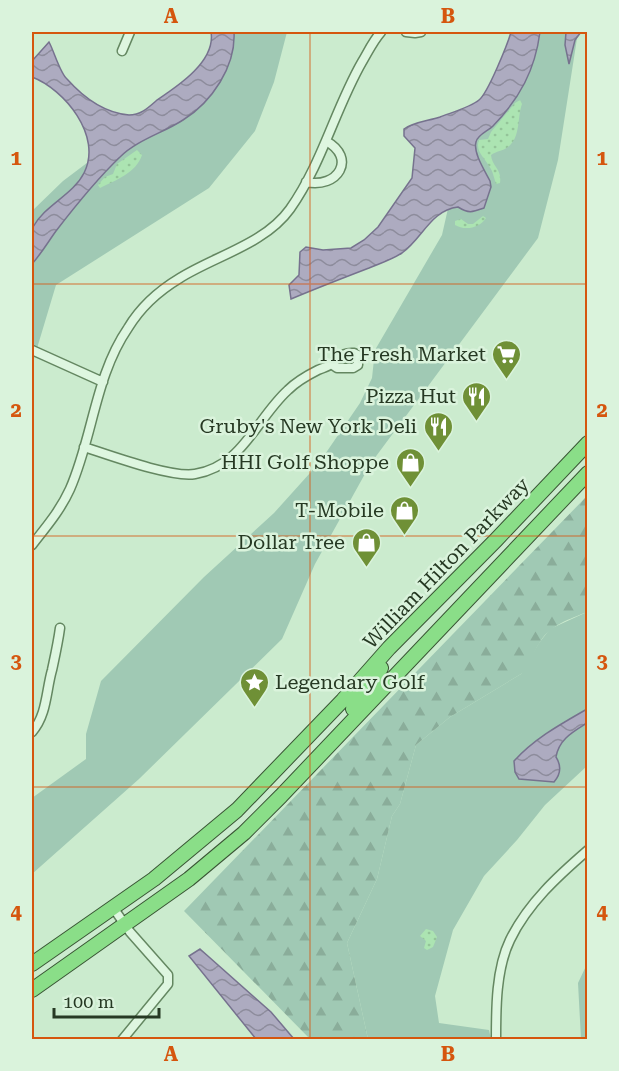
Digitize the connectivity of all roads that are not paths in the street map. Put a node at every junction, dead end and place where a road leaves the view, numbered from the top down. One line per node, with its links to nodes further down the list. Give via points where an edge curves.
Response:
1 (130, 32): 5 (street)
2 (381, 32): 6 (street, via 350,82)
3 (406, 32): 4 (street)
4 (421, 32)
5 (122, 51)
6 (326, 141): 7 (street); 7 (street, via 339,152 340,171 324,183)
7 (306, 182): 10 (street, via 290,210 275,224 252,241 179,278 150,301 128,327)
8 (32, 350): 10 (street)
9 (331, 364): 12 (street, via 288,390 237,453 210,470 193,475 169,472)
10 (103, 382): 12 (street)
11 (588, 443): 16 (highway, William Hilton Parkway)
12 (84, 447): 14 (street, via 57,514)
13 (588, 473): 18 (highway, William Hilton Parkway)
14 (32, 545)
15 (60, 628): 17 (street, via 43,713)
16 (381, 658): 18 (highway, via 381,670); 20 (highway, William Hilton Parkway, via 237,810)
17 (32, 732)
18 (325, 747): 22 (highway, William Hilton Parkway, via 217,857)
19 (588, 850): 26 (street, via 536,898 509,941 500,973)
20 (182, 857): 21 (highway, William Hilton Parkway); 22 (highway, via 125,908)
21 (112, 906): 22 (street); 23 (highway, William Hilton Parkway)
22 (125, 925): 24 (highway, William Hilton Parkway); 25 (street, via 168,975 168,984)
23 (32, 964)
24 (32, 990)
25 (122, 1040)
26 (496, 1040)

